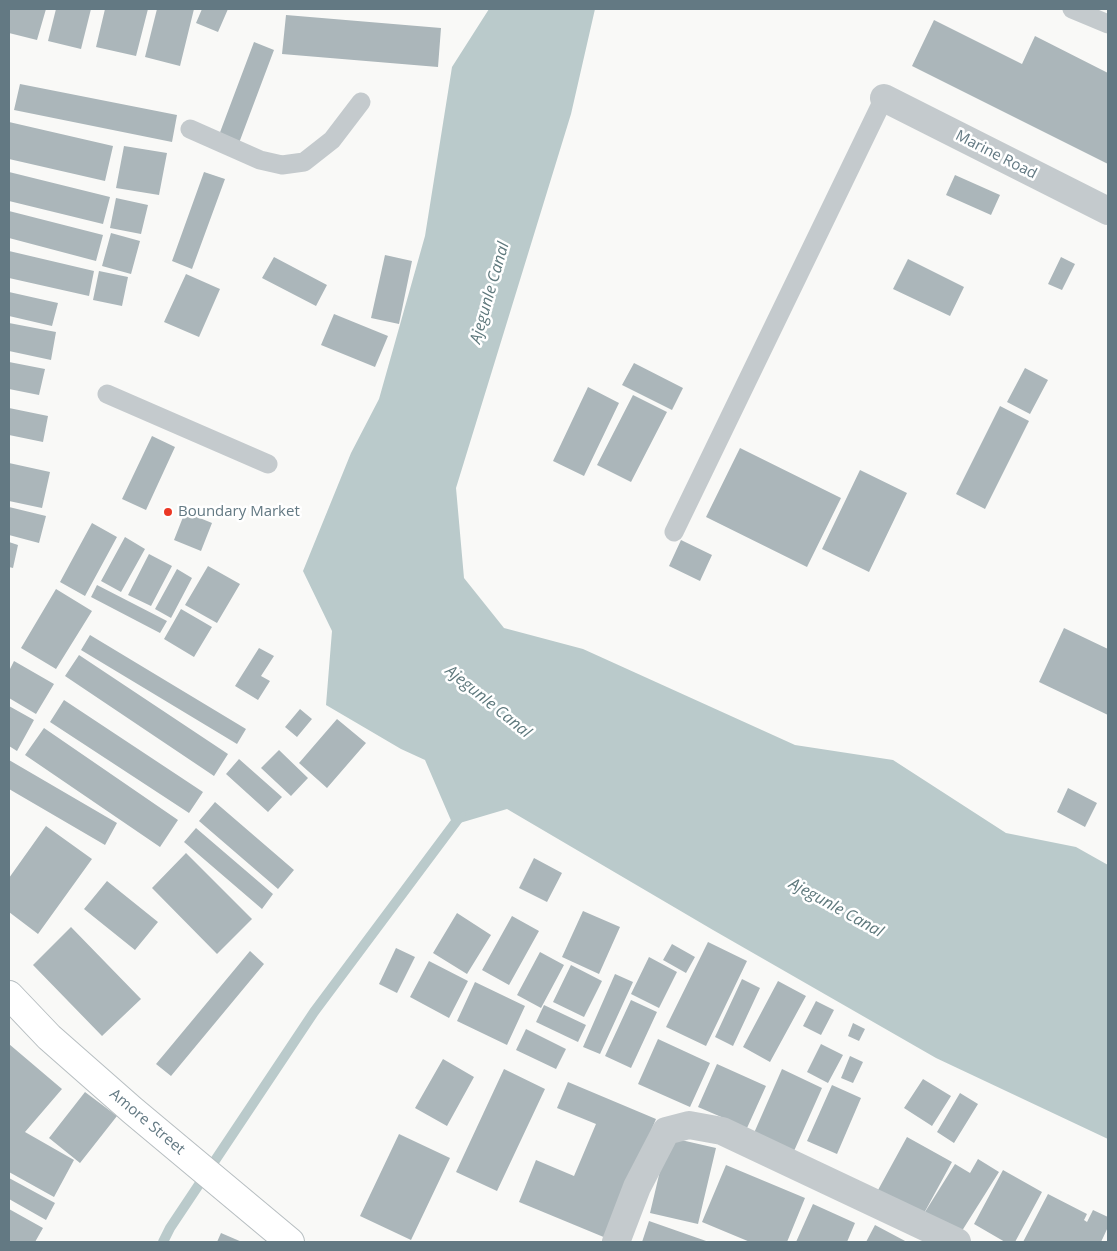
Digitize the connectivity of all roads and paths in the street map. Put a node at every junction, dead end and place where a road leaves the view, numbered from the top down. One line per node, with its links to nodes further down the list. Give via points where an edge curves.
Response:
1 (1072, 9): 2 (lane)
2 (1108, 24)
3 (884, 98): 6 (street, Marine Road); 9 (lane)
4 (361, 102): 5 (lane, via 332,140 304,162 282,165 260,160)
5 (190, 129)
6 (1108, 211)
7 (107, 394): 8 (lane)
8 (268, 464)
9 (674, 532)
10 (9, 995): 11 (main road, Amore Street, via 49,1037)
11 (280, 1234)
12 (616, 1242): 13 (street, via 637,1187 666,1132 689,1125 722,1131)
13 (957, 1242)

